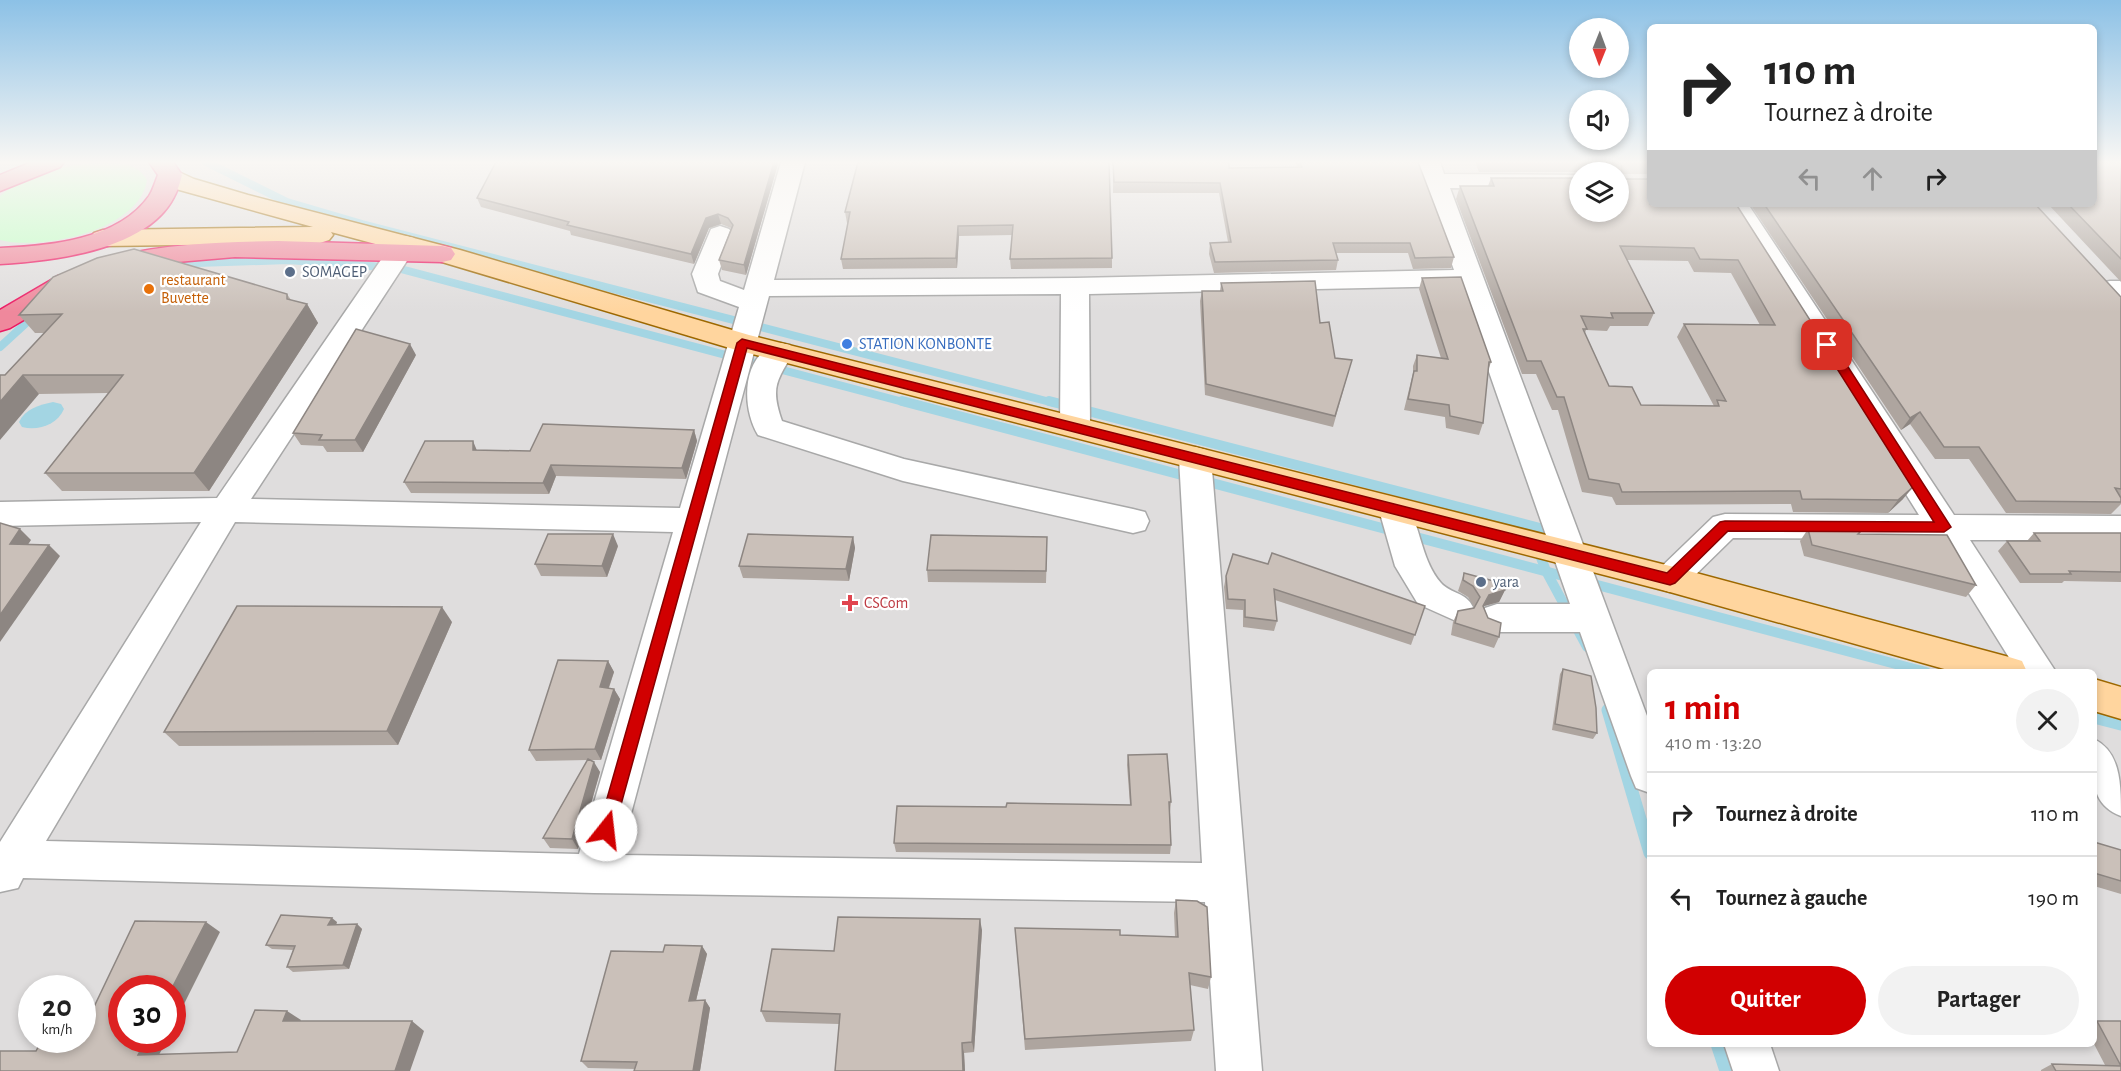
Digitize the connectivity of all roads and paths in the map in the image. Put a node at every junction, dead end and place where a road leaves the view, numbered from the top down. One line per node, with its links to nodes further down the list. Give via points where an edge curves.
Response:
1 (148, 212): 8 (highway)
2 (282, 212): 7 (main road)
3 (780, 212): 13 (street)
4 (1446, 212): 11 (street)
5 (1741, 212): 25 (street)
6 (720, 234): 13 (street, via 705,274 708,286)
7 (365, 235): 8 (main road); 9 (main road)
8 (93, 242): 10 (highway, via 37,255); 14 (highway)
9 (403, 248): 15 (highway, via 226,251 140,258 101,268 55,288); 16 (main road, via 442,254); 20 (street)
10 (0, 256)
11 (1470, 278): 12 (street); 27 (street)
12 (1075, 286): 13 (street); 18 (street)
13 (756, 295): 16 (street)
14 (0, 310)
15 (0, 322)
16 (742, 343): 17 (main road); 23 (street)
17 (780, 352): 18 (main road); 24 (street, via 768,366 759,397 770,428 903,470)
18 (1075, 426): 19 (main road)
19 (1196, 458): 21 (main road); 41 (street)
20 (226, 510): 22 (street); 23 (street); 39 (street)
21 (1395, 510): 27 (main road); 29 (street, via 1412,566 1430,594)
22 (0, 514)
23 (693, 520): 40 (street)
24 (1133, 521)
25 (1944, 527): 26 (street); 28 (street, via 1725,526); 33 (street)
26 (2121, 528)
27 (1570, 555): 28 (main road); 31 (street)
28 (1670, 579): 32 (main road)
29 (1456, 607)
30 (1497, 618): 31 (street)
31 (1593, 618): 37 (street)
32 (1998, 669)
33 (2036, 669)
34 (2097, 696): 35 (main road)
35 (2121, 703)
36 (2097, 761): 38 (street)
37 (1647, 768)
38 (2121, 798)
39 (6, 869): 40 (street)
40 (594, 874): 41 (street)
41 (1224, 883): 43 (street)
42 (1748, 1047): 44 (street)
43 (1239, 1071)
44 (1756, 1071)

